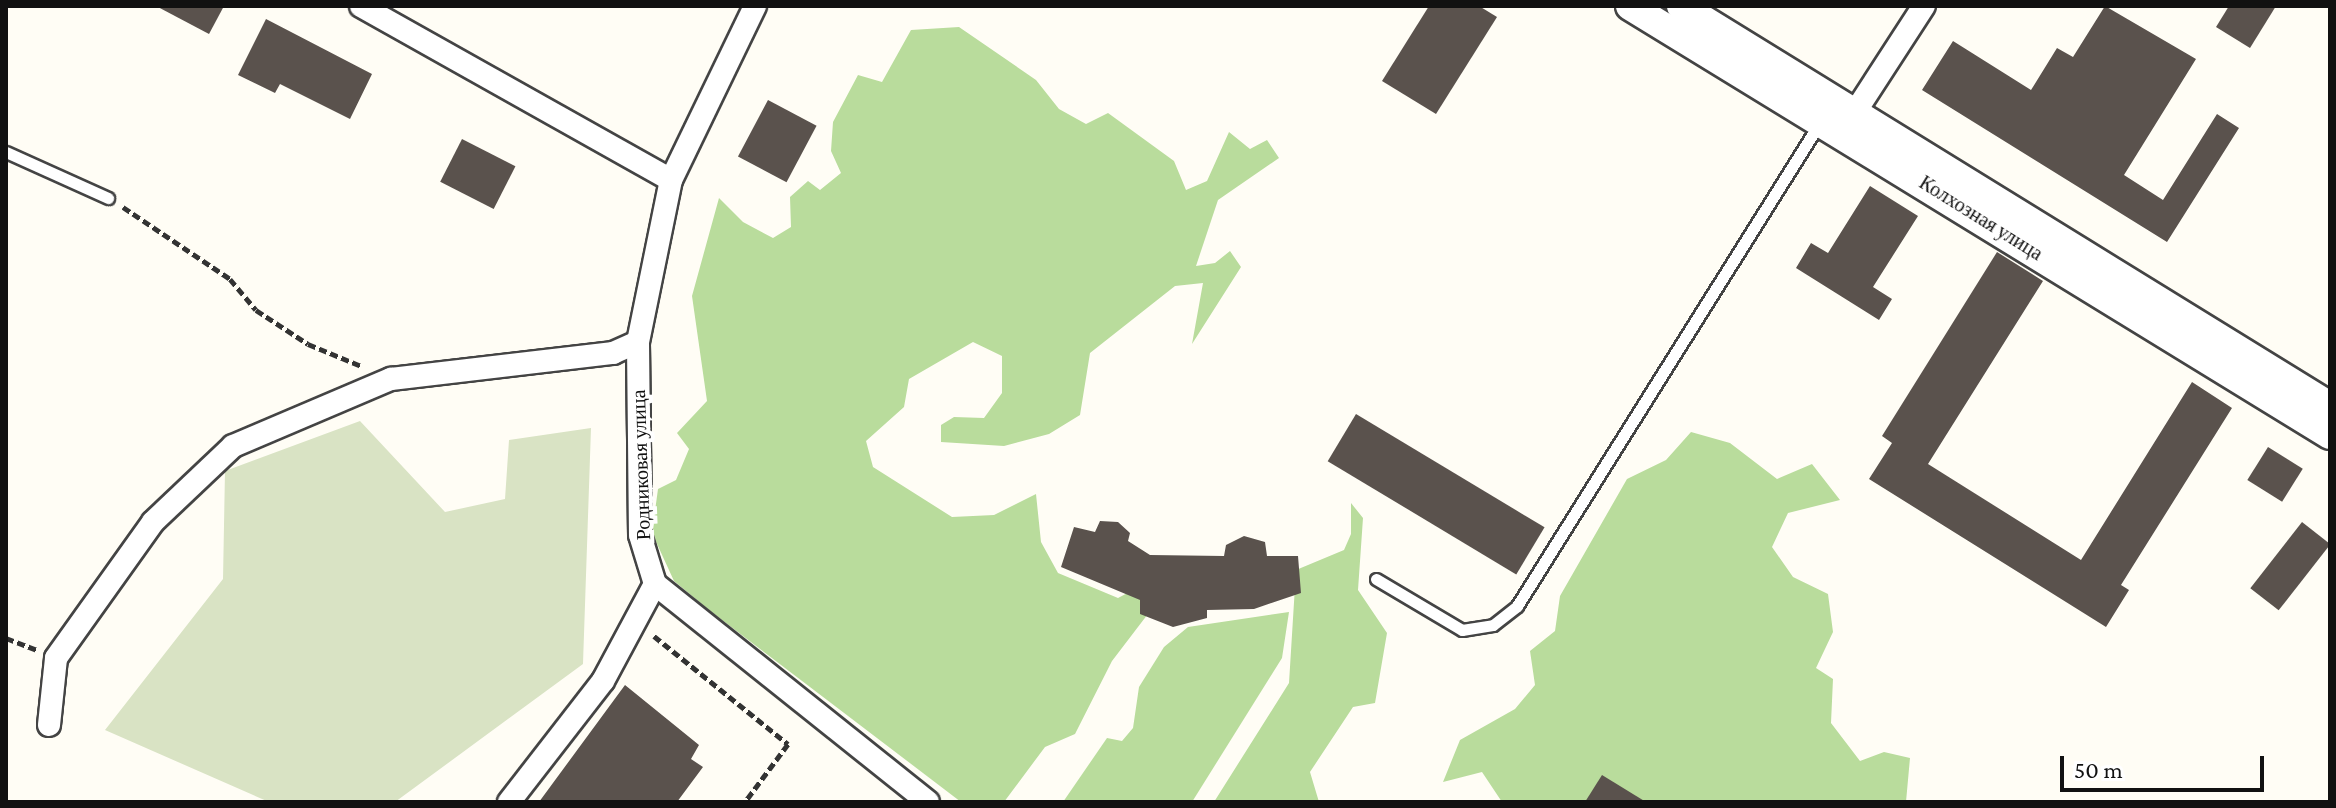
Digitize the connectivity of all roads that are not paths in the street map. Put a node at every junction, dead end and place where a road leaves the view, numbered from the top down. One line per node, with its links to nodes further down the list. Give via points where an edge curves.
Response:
1 (361, 6): 8 (street)
2 (755, 6): 8 (street, Родниковая улица)
3 (1630, 6): 6 (street, Колхозная улица)
4 (1681, 6): 6 (street, Колхозная улица)
5 (1924, 6): 6 (street)
6 (1839, 122): 11 (street, Колхозная улица); 12 (street, Колхозная улица); 13 (lane, via 1517,606 1493,625 1462,630)
7 (6, 152): 9 (lane)
8 (671, 180): 10 (street, Родниковая улица)
9 (108, 198)
10 (638, 342): 14 (street, Родниковая улица, via 640,535); 15 (street, via 613,353 391,379 233,446 153,522 56,658)
11 (2330, 406)
12 (2330, 435)
13 (1376, 579)
14 (655, 584): 16 (street, via 603,681); 17 (street)
15 (49, 725)
16 (509, 802)
17 (928, 802)

